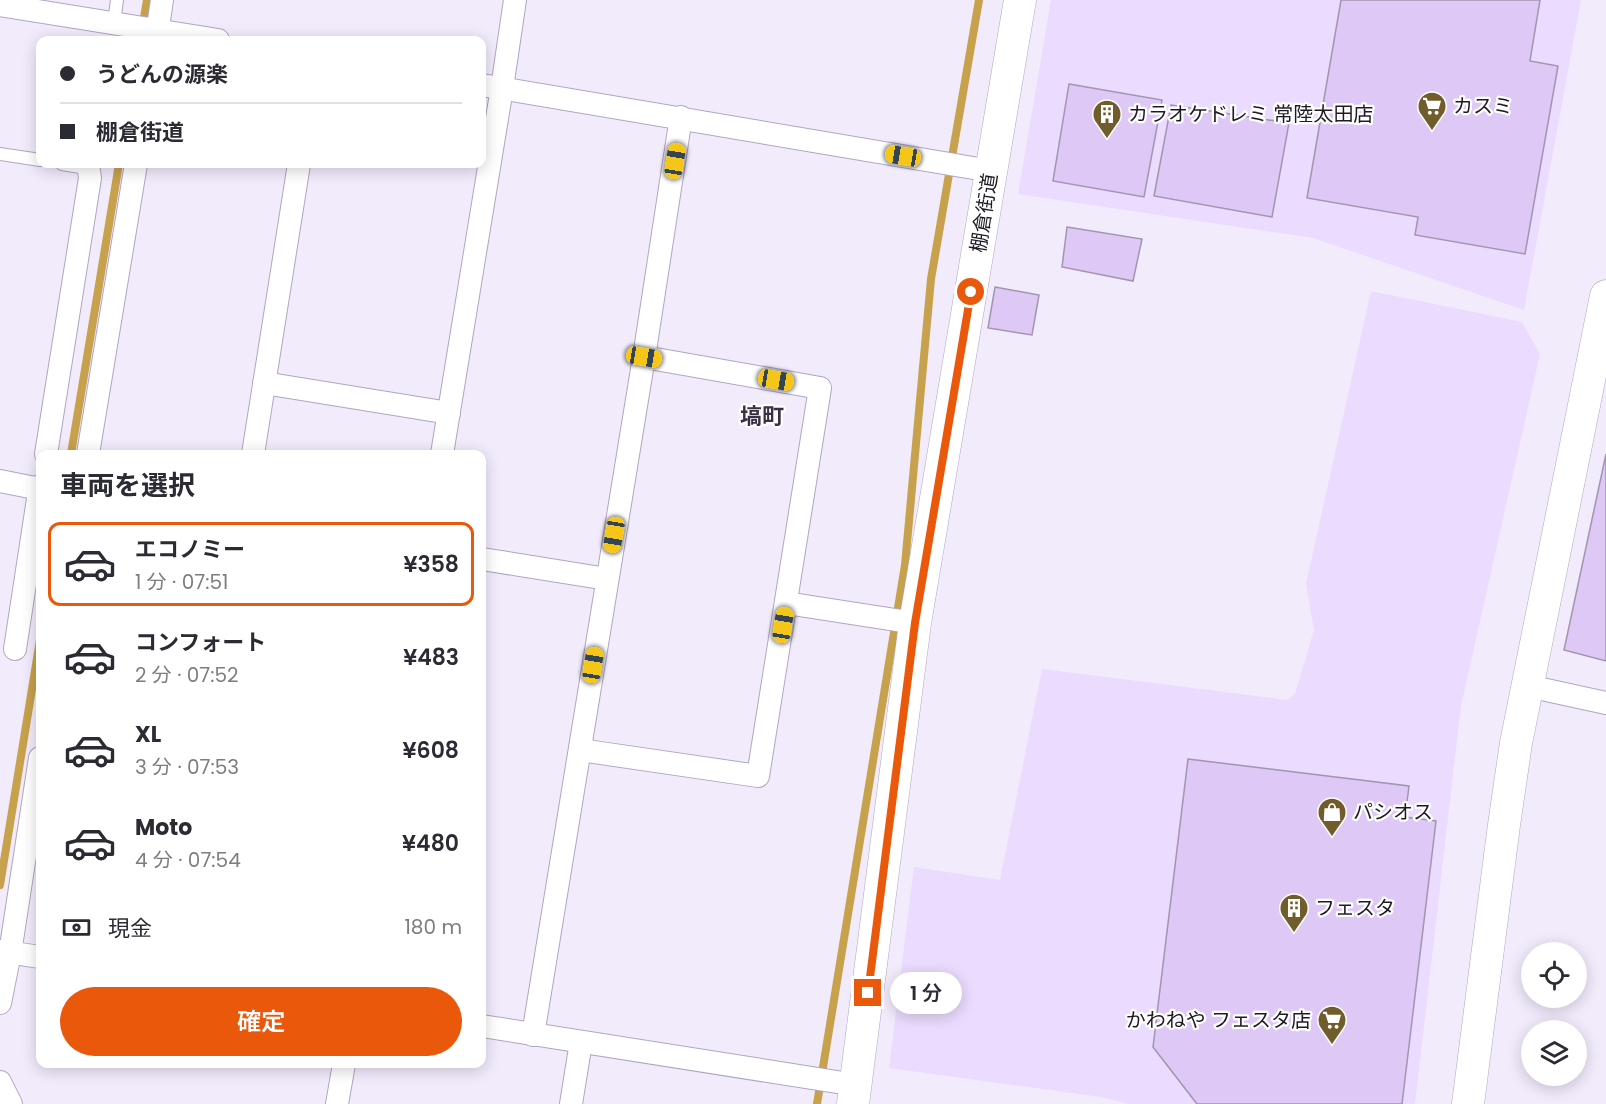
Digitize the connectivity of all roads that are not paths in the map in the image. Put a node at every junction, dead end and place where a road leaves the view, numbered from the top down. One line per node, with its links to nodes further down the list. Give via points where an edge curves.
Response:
1 (117, 0): 6 (lane)
2 (162, 0): 7 (street)
3 (515, 0): 8 (street)
4 (1020, 0): 17 (street, 棚倉街道)
5 (0, 5): 6 (street)
6 (112, 32): 7 (street)
7 (157, 35)
8 (492, 87): 9 (street); 10 (street)
9 (681, 117): 17 (street); 19 (street)
10 (486, 132)
11 (0, 154): 12 (lane)
12 (36, 159)
13 (88, 168): 22 (street, via 90,178)
14 (135, 168): 23 (street)
15 (298, 168): 20 (street)
16 (481, 168): 21 (street)
17 (992, 171): 32 (street, 棚倉街道)
18 (1606, 296): 34 (street)
19 (644, 357): 30 (street); 31 (street, via 820,388)
20 (264, 382): 21 (street); 24 (street)
21 (449, 413): 25 (street)
22 (47, 450)
23 (89, 450)
24 (254, 450)
25 (443, 450)
26 (0, 481): 27 (street)
27 (36, 487)
28 (36, 514): 33 (street)
29 (486, 560): 30 (street)
30 (607, 579): 36 (street)
31 (786, 603): 32 (street); 36 (street, via 758,776)
32 (915, 623): 46 (street, 棚倉街道)
33 (15, 649)
34 (1528, 686): 35 (street); 50 (street, via 1504,825)
35 (1606, 703)
36 (580, 750): 42 (street)
37 (36, 780): 38 (street)
38 (5, 952): 39 (street); 40 (street)
39 (36, 956)
40 (0, 1003)
41 (486, 1027): 42 (street)
42 (533, 1035): 43 (street)
43 (581, 1042): 46 (street); 49 (street)
44 (343, 1068): 48 (street)
45 (0, 1082): 47 (street)
46 (855, 1095)
47 (11, 1104)
48 (337, 1104)
49 (571, 1104)
50 (1468, 1104)

